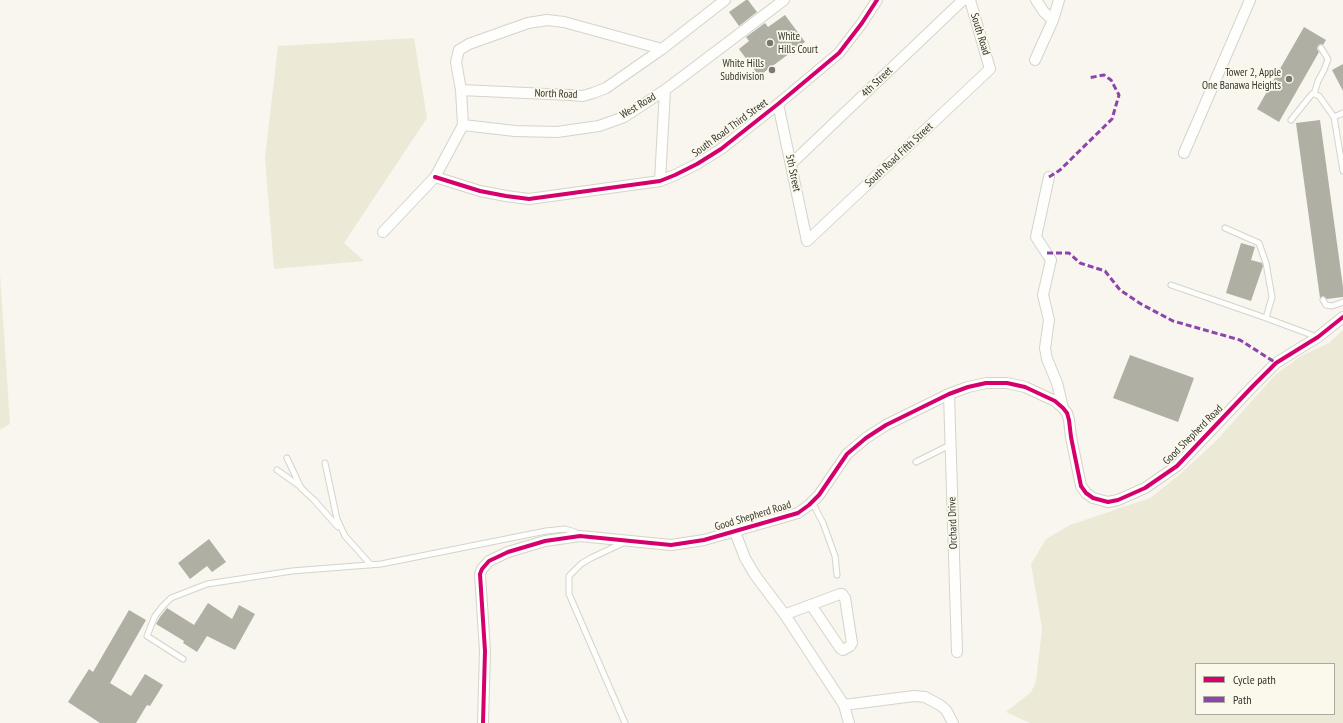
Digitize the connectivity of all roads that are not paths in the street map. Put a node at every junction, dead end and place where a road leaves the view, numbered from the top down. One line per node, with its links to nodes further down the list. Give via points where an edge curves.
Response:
1 (725, 0): 10 (street, North Road)
2 (784, 0): 15 (street, West Road)
3 (877, 0): 17 (street, South Road Third Street, via 839,53)
4 (963, 0): 23 (street, 4th Street)
5 (970, 0): 13 (street, South Road)
6 (1036, 0): 9 (street)
7 (1059, 0): 9 (street)
8 (1250, 0): 22 (street)
9 (1053, 20): 12 (street)
10 (662, 48): 14 (street, North Road, via 606,88 583,96); 14 (street, via 564,22 537,21 469,44 459,50 456,62)
11 (1321, 48): 16 (lane, via 1328,59)
12 (1036, 60)
13 (990, 69): 30 (street, South Road Fifth Street)
14 (461, 90): 21 (street)
15 (665, 90): 21 (street, West Road, via 624,117 580,130 515,131); 27 (street)
16 (1314, 94): 19 (lane, via 1319,96); 20 (lane)
17 (778, 104): 23 (street, 5th Street); 27 (street, South Road Third Street, via 721,149 692,167)
18 (1343, 113): 19 (lane)
19 (1334, 117): 24 (lane)
20 (1291, 120)
21 (463, 125): 25 (street)
22 (1184, 153)
23 (791, 164): 30 (street, 5th Street)
24 (1343, 171)
25 (435, 177): 27 (street, South Road Third Street, via 480,191 529,199); 29 (street)
26 (1050, 177): 38 (street, via 1036,237 1051,260 1043,295 1049,320 1045,348)
27 (660, 181)
28 (1225, 228): 35 (lane, via 1259,243 1266,263 1272,297)
29 (383, 232)
30 (807, 241)
31 (1171, 285): 35 (lane)
32 (1323, 300): 33 (lane, via 1326,305 1332,306)
33 (1343, 302)
34 (1343, 317): 36 (street, Good Shepherd Road)
35 (1266, 318): 36 (lane)
36 (1318, 337): 38 (street, Good Shepherd Road, via 1276,363 1177,466 1144,488 1118,500 1108,502 1093,498 1081,486 1069,420)
37 (949, 394): 38 (street, Good Shepherd Road, via 986,383 1007,383 1042,394); 39 (street, Orchard Drive); 45 (street, Good Shepherd Road, via 886,425 866,438 847,454)
38 (1063, 408)
39 (950, 445): 41 (lane); 54 (street, Orchard Drive)
40 (287, 458): 44 (lane)
41 (916, 462)
42 (325, 464): 47 (lane, via 337,519)
43 (277, 470): 44 (lane)
44 (301, 488): 47 (lane)
45 (812, 502): 46 (street, Good Shepherd Road, via 798,513); 51 (lane, via 835,556)
46 (735, 532): 49 (street, Good Shepherd Road, via 671,546); 53 (street, via 745,558)
47 (345, 536): 50 (lane)
48 (580, 536): 49 (street, Good Shepherd Road); 50 (lane, via 565,529 546,531); 57 (street, Good Shepherd Road, via 545,541 508,552 490,561 482,569 480,574 485,651)
49 (627, 541): 58 (lane, via 581,564 569,576 569,594)
50 (371, 565): 55 (lane, via 292,571 207,584 171,598 155,616 147,636)
51 (837, 575)
52 (811, 605): 52 (street, via 840,594 844,596 852,643 850,646 844,650 840,648); 53 (street)
53 (785, 615): 56 (street)
54 (957, 652)
55 (183, 659)
56 (844, 705): 59 (street); 60 (street, via 914,696 940,705)
57 (483, 723)
58 (625, 723)
59 (849, 723)
60 (953, 723)

